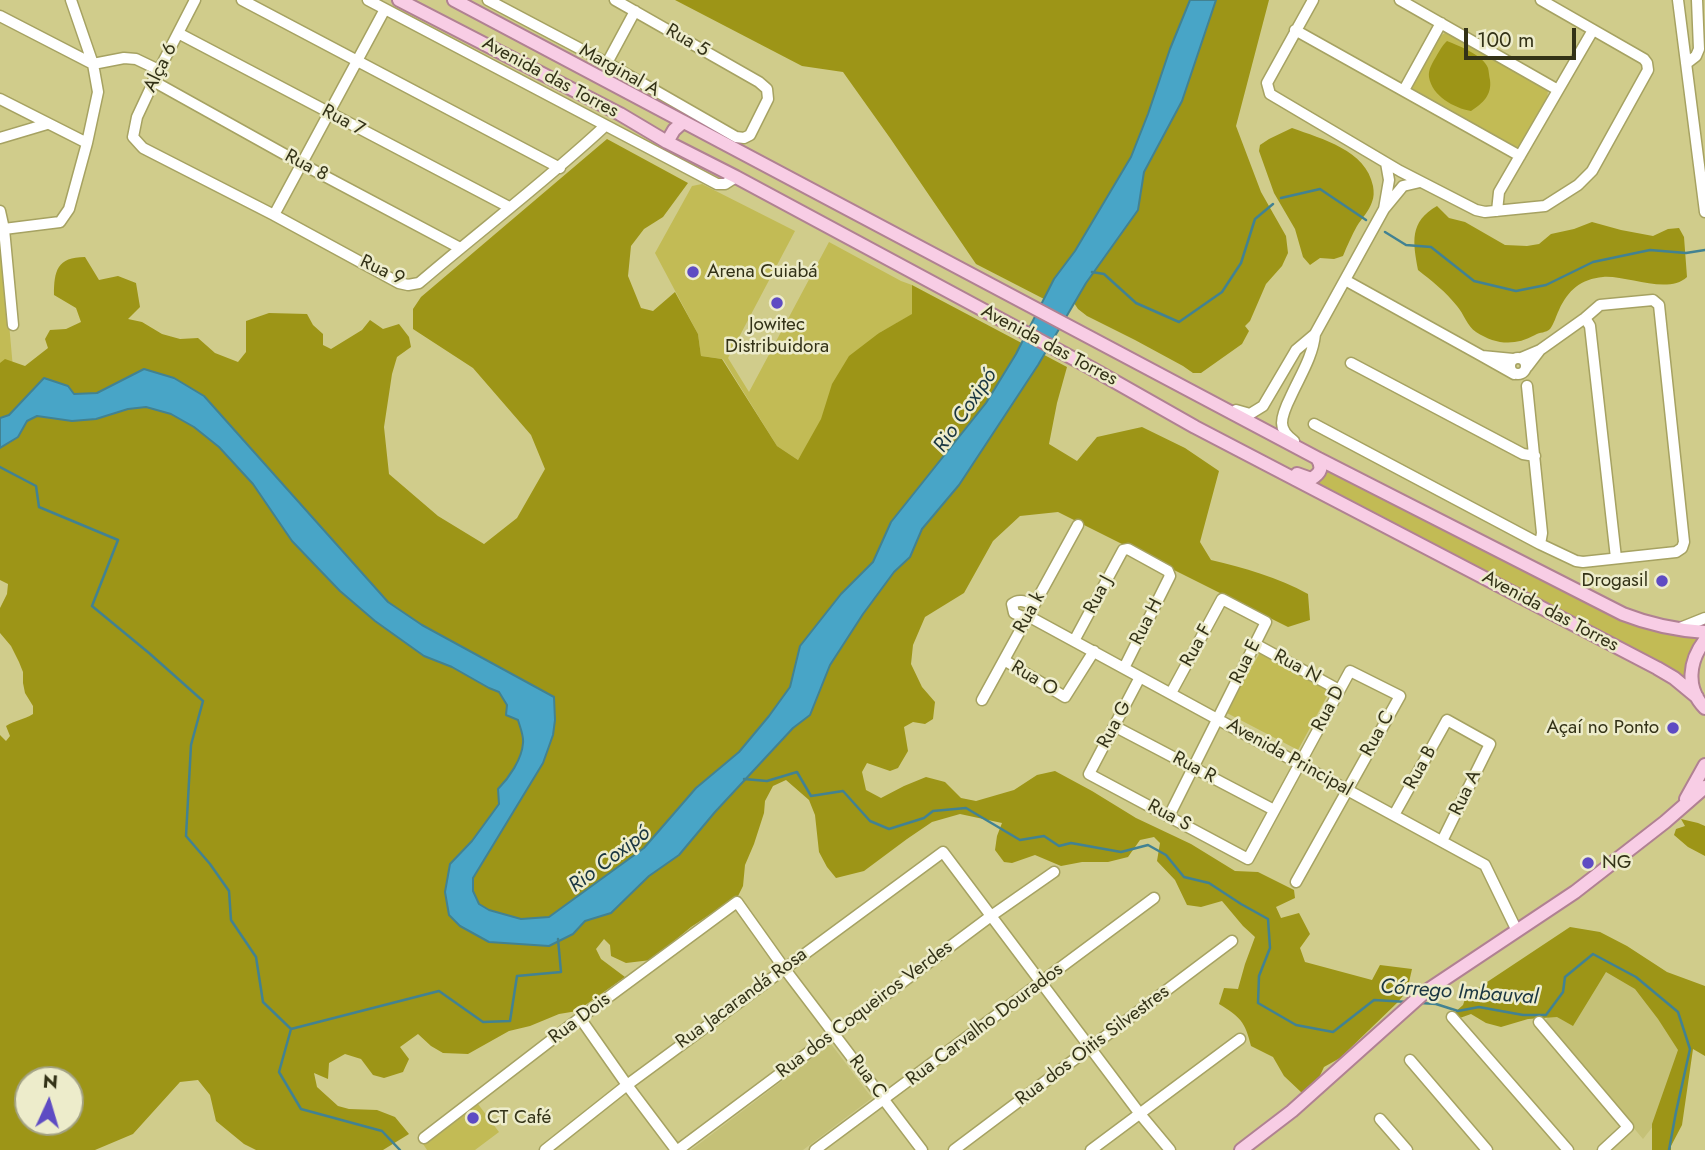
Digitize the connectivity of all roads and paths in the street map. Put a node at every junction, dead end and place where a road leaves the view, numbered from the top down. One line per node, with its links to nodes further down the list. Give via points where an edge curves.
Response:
1 (71, 0): 25 (street)
2 (195, 0): 20 (street, Alça 6)
3 (242, 0): 22 (street)
4 (368, 0): 14 (street)
5 (399, 0): 33 (main road, Avenida das Torres)
6 (454, 0): 31 (main road, Avenida das Torres)
7 (488, 0): 23 (street, Marginal A)
8 (615, 0): 15 (street, Rua 5)
9 (1312, 0): 18 (street)
10 (1400, 0): 17 (street)
11 (1541, 0): 19 (street)
12 (1678, 0): 24 (street)
13 (1697, 0): 21 (street)
14 (385, 9): 22 (street); 36 (street)
15 (635, 11): 23 (street); 37 (street, Rua 5, via 767,89 768,99)
16 (0, 16): 25 (street)
17 (1441, 23): 28 (street); 29 (street)
18 (1295, 30): 28 (street); 43 (street, via 1267,83 1270,94)
19 (1593, 30): 29 (street); 51 (street, via 1644,59 1648,70 1585,179 1545,206)
20 (178, 33): 26 (street, Alça 6); 32 (street, Rua 7)
21 (1702, 50): 24 (street)
22 (358, 60): 32 (street); 45 (street)
23 (607, 63): 37 (street, Marginal A, via 736,137)
24 (1686, 63): 52 (street)
25 (93, 64): 26 (street, via 136,59); 41 (street, via 98,92)
26 (159, 70): 27 (street, Alça 6)
27 (153, 81): 38 (street, Alça 6); 44 (street, Rua 8)
28 (1404, 90): 42 (street)
29 (1558, 90): 42 (street)
30 (0, 99): 35 (street)
31 (648, 104): 33 (main road, via 643,118); 34 (main road, Avenida das Torres)
32 (329, 113): 44 (street); 48 (street, Rua 7)
33 (629, 121): 40 (main road, Avenida das Torres)
34 (683, 122): 40 (main road); 62 (main road, Avenida das Torres)
35 (47, 124): 39 (street); 41 (street)
36 (605, 126): 45 (street, Rua 9); 46 (street, via 717,184)
37 (750, 135)
38 (133, 137): 53 (street, Rua 9, via 143,148)
39 (0, 138)
40 (667, 142): 46 (main road, Avenida das Torres)
41 (87, 143): 54 (street, via 69,209 60,222)
42 (1520, 156): 51 (street, via 1499,192)
43 (1386, 163): 47 (street); 49 (street)
44 (302, 164): 53 (street); 55 (street, Rua 8)
45 (560, 168): 48 (street, Rua 9)
46 (736, 177): 64 (main road, Avenida das Torres)
47 (1420, 182): 49 (street, via 1403,186); 51 (street, via 1476,211)
48 (509, 207): 55 (street, Rua 9)
49 (1384, 209): 56 (street)
50 (0, 211): 54 (street)
51 (1497, 211)
52 (1705, 212)
53 (274, 215): 55 (street, Rua 9, via 408,285 419,282)
54 (4, 229): 58 (street)
55 (460, 248)
56 (1345, 280): 59 (street); 61 (street, via 1482,356)
57 (1585, 318): 61 (street); 70 (street, via 1590,326); 70 (street, via 1600,305 1653,300 1659,304 1684,541 1676,552)
58 (13, 325)
59 (1315, 334): 62 (street, via 1296,350 1261,409 1244,413); 66 (street, via 1282,425 1287,437)
60 (1351, 363): 65 (street, via 1523,454)
61 (1520, 367): 65 (street, via 1527,386)
62 (1203, 398): 66 (main road, Avenida das Torres)
63 (1314, 424): 68 (street)
64 (1195, 427): 66 (main road, via 1302,477 1317,475 1321,469); 89 (main road, Avenida das Torres, via 1657,668 1674,678)
65 (1535, 456): 68 (street)
66 (1317, 458): 76 (main road, Avenida das Torres, via 1623,614)
67 (1078, 525): 72 (street, Rua k)
68 (1540, 544): 70 (street, via 1576,561)
69 (1123, 550): 78 (street, Rua J); 83 (street, Rua H, via 1170,576)
70 (1616, 558)
71 (1222, 599): 75 (street, Rua N); 86 (street, Rua F)
72 (1034, 605): 73 (street, Rua k); 73 (street, via 1021,600 1012,604 1014,613)
73 (1028, 617): 78 (street, Avenida Principal); 82 (street, Rua k)
74 (1705, 618): 76 (street)
75 (1266, 622): 80 (street, Rua E)
76 (1675, 629): 77 (main road, Avenida das Torres)
77 (1705, 632)
78 (1074, 640): 81 (street, Avenida Principal)
79 (1705, 640): 89 (main road, via 1691,673)
80 (1255, 644): 85 (street, Rua N); 90 (street, Rua E)
81 (1094, 652): 82 (street, Rua O, via 1065,697); 83 (street, Avenida Principal)
82 (1004, 660): 88 (street, Rua k)
83 (1124, 668): 84 (street, Avenida Principal)
84 (1140, 677): 86 (street, Avenida Principal); 91 (street, Rua G)
85 (1339, 690): 87 (street, Rua D, via 1350,671); 93 (street, Rua D)
86 (1171, 693): 90 (street, Avenida Principal)
87 (1400, 696): 98 (street, Rua C)
88 (982, 700)
89 (1702, 707)
90 (1218, 719): 93 (street, Avenida Principal); 95 (street, Rua E)
91 (1114, 726): 95 (street, Rua R); 96 (street, Rua G)
92 (1490, 744): 101 (street, Rua B, via 1447,720); 103 (street, Rua A)
93 (1300, 763): 98 (street, Avenida Principal); 100 (street, Rua D)
94 (1705, 765): 99 (main road)
95 (1193, 768): 100 (street, Rua R); 102 (street, Rua E)
96 (1089, 774): 102 (street, Rua S)
97 (1705, 787): 99 (main road)
98 (1348, 789): 101 (street, Avenida Principal); 106 (street, Rua C)
99 (1680, 808): 110 (main road, via 1575,892)
100 (1274, 810): 104 (street, Rua D)
101 (1394, 815): 103 (street, Avenida Principal)
102 (1170, 816): 104 (street, Rua S)
103 (1442, 841): 110 (street, Avenida Principal, via 1485,864)
104 (1248, 859)
105 (1054, 872): 109 (street, Rua dos Coqueiros Verdes)
106 (1296, 882)
107 (1154, 898): 113 (street, Rua Carvalho Dourados)
108 (737, 902): 112 (street, Rua C); 115 (street, Rua Dois)
109 (991, 916): 112 (street, Rua Jacarandá Rosa, via 943,852); 113 (street); 117 (street, Rua dos Coqueiros Verdes)
110 (1517, 931): 133 (main road, via 1426,992)
111 (1232, 941): 119 (street, Rua dos Oitis Silvestres)
112 (784, 968): 117 (street, Rua C); 121 (street, Rua Jacarandá Rosa)
113 (1042, 982): 119 (street); 122 (street, Rua Carvalho Dourados)
114 (1452, 1017): 136 (street)
115 (580, 1018): 121 (street); 125 (street, Rua Dois)
116 (1539, 1022): 137 (street, via 1628,1127)
117 (834, 1033): 122 (street, Rua C); 127 (street, Rua dos Coqueiros Verdes)
118 (1240, 1039): 123 (street)
119 (1091, 1048): 123 (street); 130 (street, Rua dos Oitis Silvestres)
120 (1409, 1060): 135 (street)
121 (627, 1085): 126 (street, Rua Jacarandá Rosa); 127 (street)
122 (884, 1100): 128 (street, Rua Carvalho Dourados); 129 (street, Rua C)
123 (1140, 1114): 131 (street); 132 (street)
124 (1380, 1119): 134 (street)
125 (424, 1138)
126 (545, 1150)
127 (677, 1150)
128 (815, 1150)
129 (922, 1150)
130 (954, 1150)
131 (1091, 1150)
132 (1170, 1150)
133 (1241, 1150)
134 (1406, 1150)
135 (1487, 1150)
136 (1568, 1150)
137 (1603, 1150)

